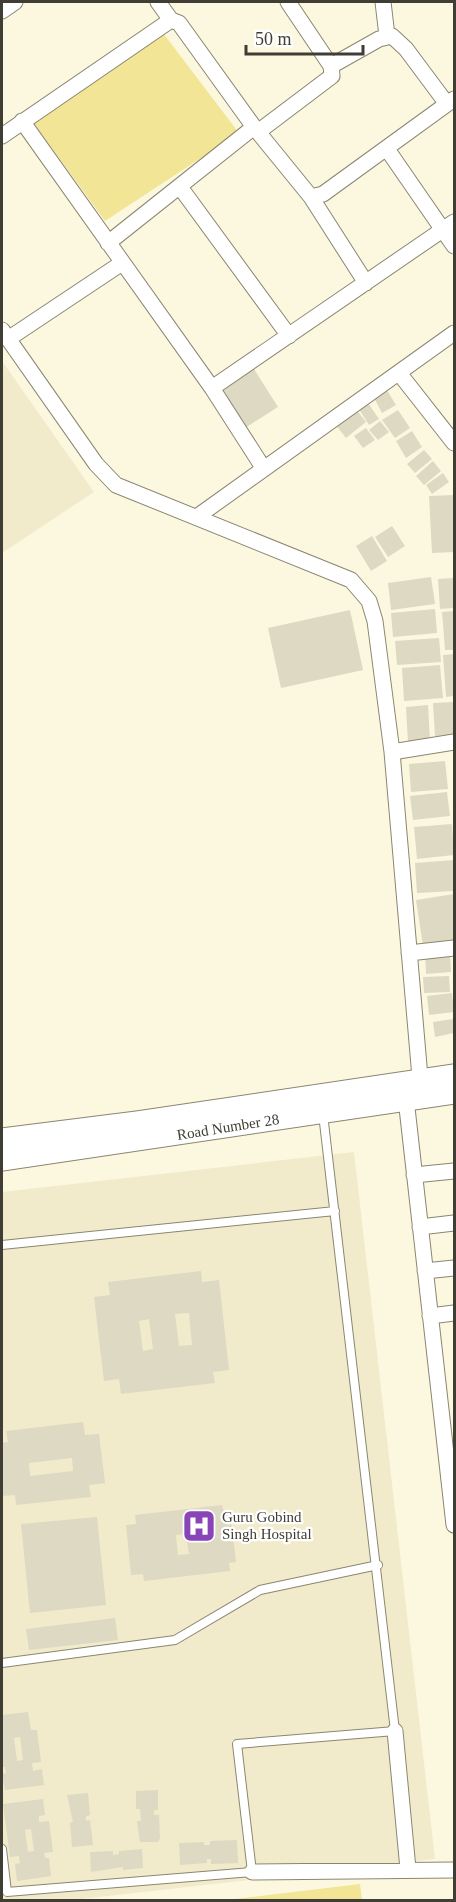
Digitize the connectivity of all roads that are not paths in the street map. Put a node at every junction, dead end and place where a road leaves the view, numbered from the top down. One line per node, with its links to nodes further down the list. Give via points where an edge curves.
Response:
1 (15, 2): 5 (street)
2 (158, 2): 6 (street)
3 (288, 2): 8 (street)
4 (383, 2): 7 (street)
5 (2, 11)
6 (171, 20): 10 (street); 11 (street, via 179,23)
7 (387, 36): 8 (street); 9 (street, via 397,39)
8 (332, 66): 11 (street, via 330,79)
9 (451, 101): 13 (street)
10 (22, 121): 12 (street); 17 (street)
11 (256, 130): 14 (street); 15 (street)
12 (2, 136)
13 (387, 149): 15 (street, via 323,194); 16 (street)
14 (180, 187): 17 (street); 23 (street)
15 (311, 197): 20 (street)
16 (449, 226): 18 (street); 20 (street)
17 (108, 243): 19 (street)
18 (454, 246)
19 (122, 263): 22 (street); 25 (street)
20 (366, 283): 23 (street)
21 (454, 333): 24 (street)
22 (5, 334): 28 (street, via 112,481 126,491)
23 (289, 336): 25 (street)
24 (399, 373): 26 (street); 27 (street)
25 (212, 388): 27 (street)
26 (454, 443)
27 (264, 469): 28 (street)
28 (198, 516): 30 (street, via 351,580 361,589 375,621)
29 (454, 742): 30 (street)
30 (392, 752): 32 (street)
31 (454, 948): 32 (street)
32 (409, 953): 34 (street)
33 (454, 1075): 34 (street, Road Number 28)
34 (413, 1089): 35 (street, Road Number 28); 36 (street, Road Number 28); 40 (street)
35 (454, 1093)
36 (321, 1103): 37 (street, Road Number 28); 38 (street, Road Number 28); 41 (lane)
37 (2, 1139)
38 (2, 1160)
39 (454, 1171): 40 (street)
40 (414, 1175): 43 (street)
41 (335, 1212): 44 (lane); 52 (lane)
42 (454, 1223): 43 (street)
43 (420, 1227): 46 (street)
44 (2, 1245)
45 (454, 1268): 46 (street)
46 (425, 1271): 48 (street)
47 (454, 1313): 48 (street)
48 (430, 1316): 49 (street)
49 (450, 1442): 50 (street)
50 (452, 1490): 51 (street)
51 (454, 1526)
52 (378, 1565): 53 (lane, via 260,1590 175,1640); 54 (lane)
53 (2, 1663)
54 (395, 1731): 56 (street); 58 (lane, via 237,1744)
55 (2, 1848): 58 (lane, via 7,1892)
56 (408, 1869): 57 (street); 58 (street)
57 (454, 1870)
58 (252, 1872)

